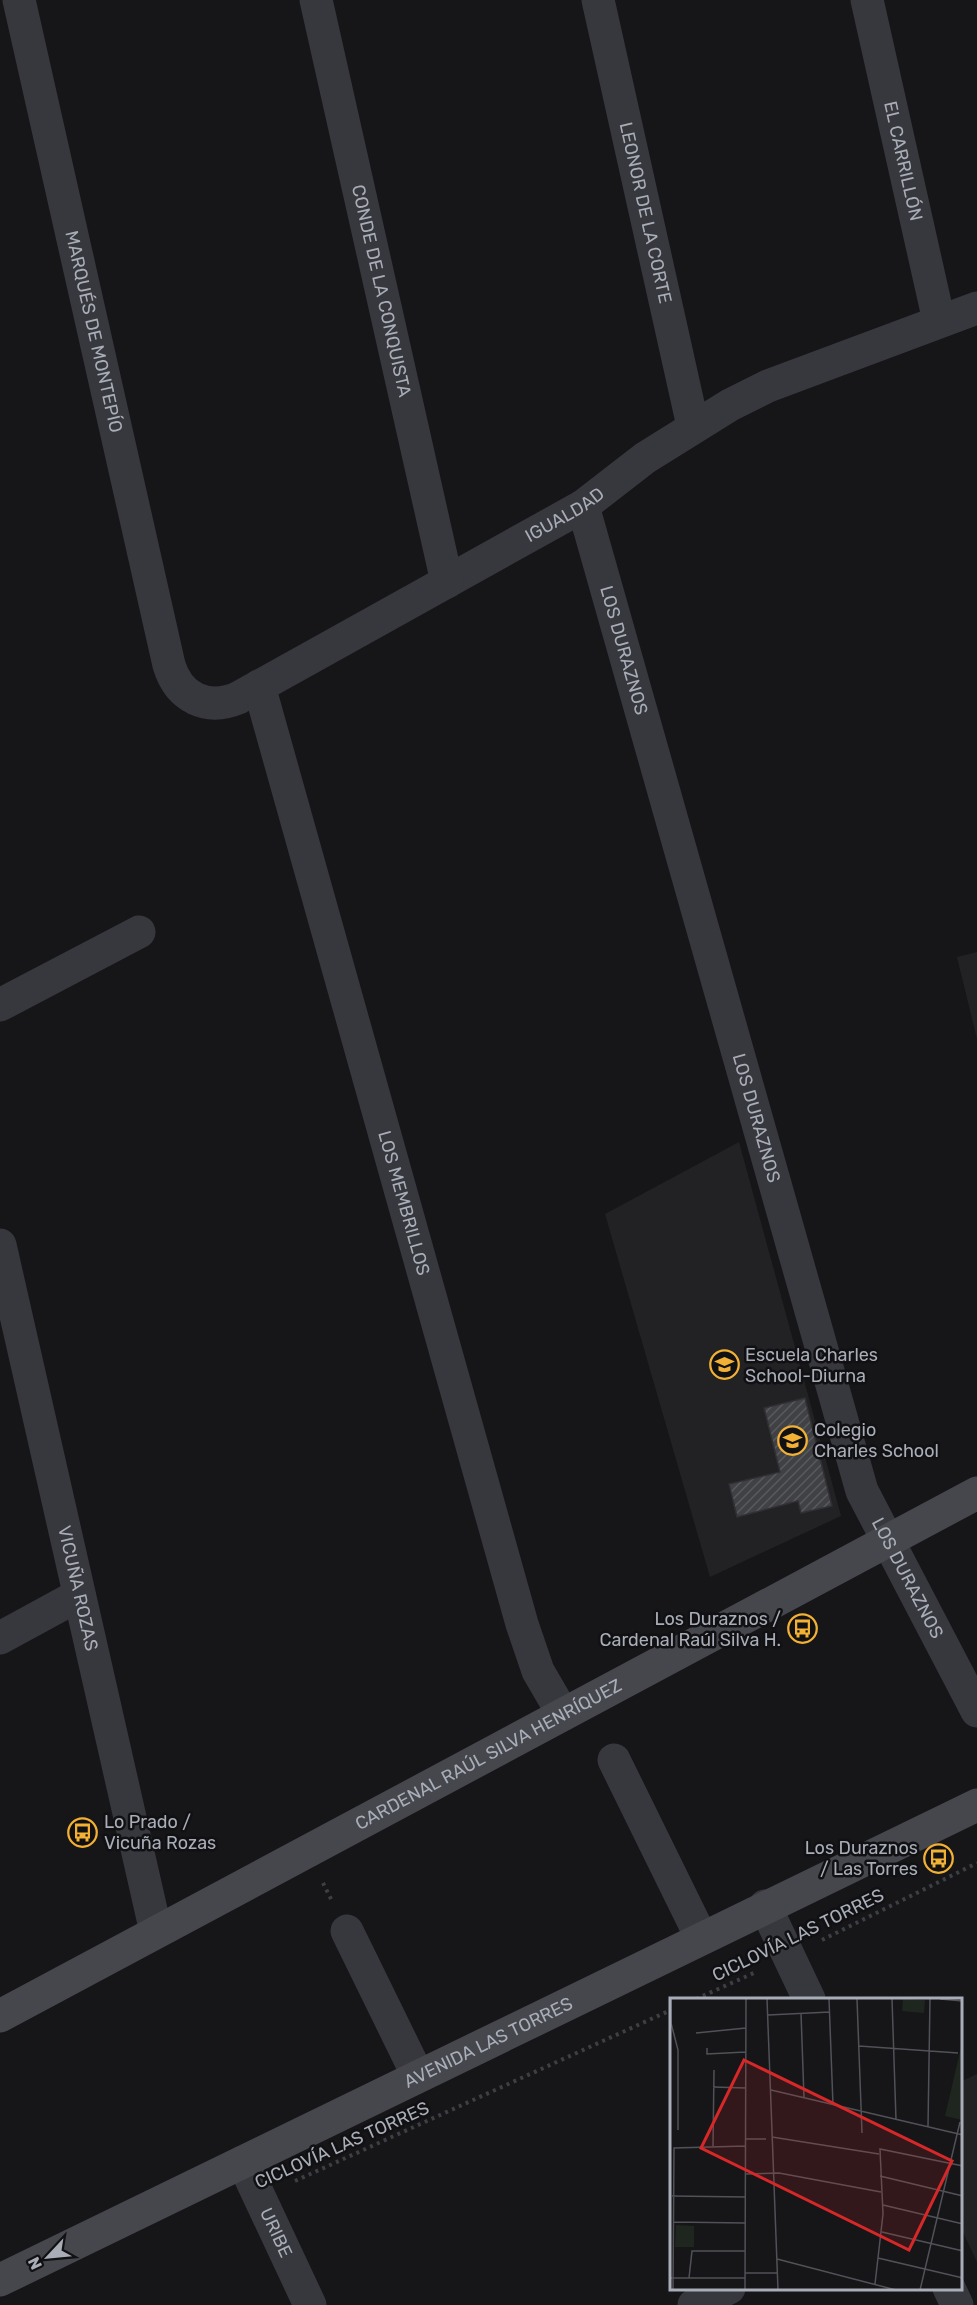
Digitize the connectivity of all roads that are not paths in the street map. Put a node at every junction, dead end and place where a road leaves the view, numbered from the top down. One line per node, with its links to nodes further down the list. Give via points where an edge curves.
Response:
1 (316, 0): 9 (street, CONDE DE LA CONQUISTA)
2 (598, 0): 7 (street, LEONOR DE LA CORTE)
3 (867, 0): 6 (street, EL CARRILLÓN)
4 (21, 4): 10 (street, MARQUÉS DE MONTEPÍO)
5 (977, 309): 6 (street, IGUALDAD)
6 (939, 321): 7 (street, IGUALDAD, via 768,386)
7 (693, 426): 8 (street, IGUALDAD)
8 (583, 506): 9 (street, IGUALDAD); 17 (street, LOS DURAZNOS, via 862,1491)
9 (447, 582): 11 (street, IGUALDAD)
10 (169, 665): 11 (street, IGUALDAD, via 180,689 203,702 226,703)
11 (259, 686): 21 (street, LOS MEMBRILLOS, via 522,1624 538,1671)
12 (139, 932): 13 (street)
13 (0, 1005)
14 (0, 1245): 15 (street, VICUÑA ROZAS)
15 (8, 1316): 18 (street, VICUÑA ROZAS)
16 (977, 1493): 17 (main road, CARDENAL RAÚL SILVA HENRÍQUEZ)
17 (888, 1541): 20 (street, LOS DURAZNOS); 21 (main road, CARDENAL RAÚL SILVA HENRÍQUEZ)
18 (79, 1595): 19 (street); 26 (street, VICUÑA ROZAS)
19 (0, 1638)
20 (977, 1712)
21 (562, 1714): 26 (main road, CARDENAL RAÚL SILVA HENRÍQUEZ)
22 (614, 1760): 27 (street)
23 (977, 1805): 24 (main road, AVENIDA LAS TORRES)
24 (765, 1906): 27 (main road, AVENIDA LAS TORRES); 28 (street)
25 (346, 1931): 30 (street)
26 (156, 1932): 29 (main road, CARDENAL RAÚL SILVA HENRÍQUEZ)
27 (702, 1937): 30 (main road, AVENIDA LAS TORRES)
28 (809, 1998)
29 (0, 2016)
30 (418, 2076): 31 (main road, AVENIDA LAS TORRES)
31 (243, 2162): 32 (main road, AVENIDA LAS TORRES); 35 (street, URIBE)
32 (0, 2280)
33 (727, 2290): 36 (street)
34 (950, 2290): 37 (street)
35 (310, 2305)
36 (694, 2305)
37 (957, 2305)

